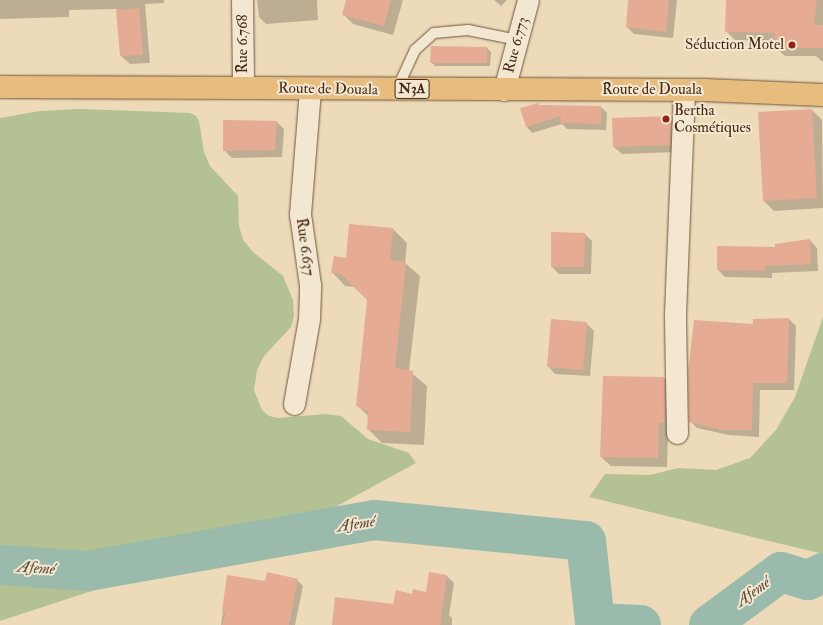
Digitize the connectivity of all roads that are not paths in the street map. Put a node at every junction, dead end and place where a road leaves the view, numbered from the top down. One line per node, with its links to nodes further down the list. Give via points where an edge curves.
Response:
1 (242, 0): 5 (street, Rue 6.768)
2 (528, 0): 3 (street, Rue 6.773)
3 (517, 40): 7 (lane, via 468,30 434,33 415,50); 8 (street, Rue 6.773)
4 (0, 87): 5 (highway, Route de Douala / N3A)
5 (243, 88): 6 (highway, Route de Douala / N3A)
6 (310, 89): 7 (highway, Route de Douala / N3A); 11 (street, Rue 6.637, via 300,214 310,285 309,319)
7 (397, 89): 8 (highway, Route de Douala / N3A)
8 (504, 90): 9 (highway, Route de Douala / N3A)
9 (684, 90): 10 (highway, Route de Douala / N3A); 12 (street, via 676,314)
10 (823, 94)
11 (294, 404)
12 (677, 433)

